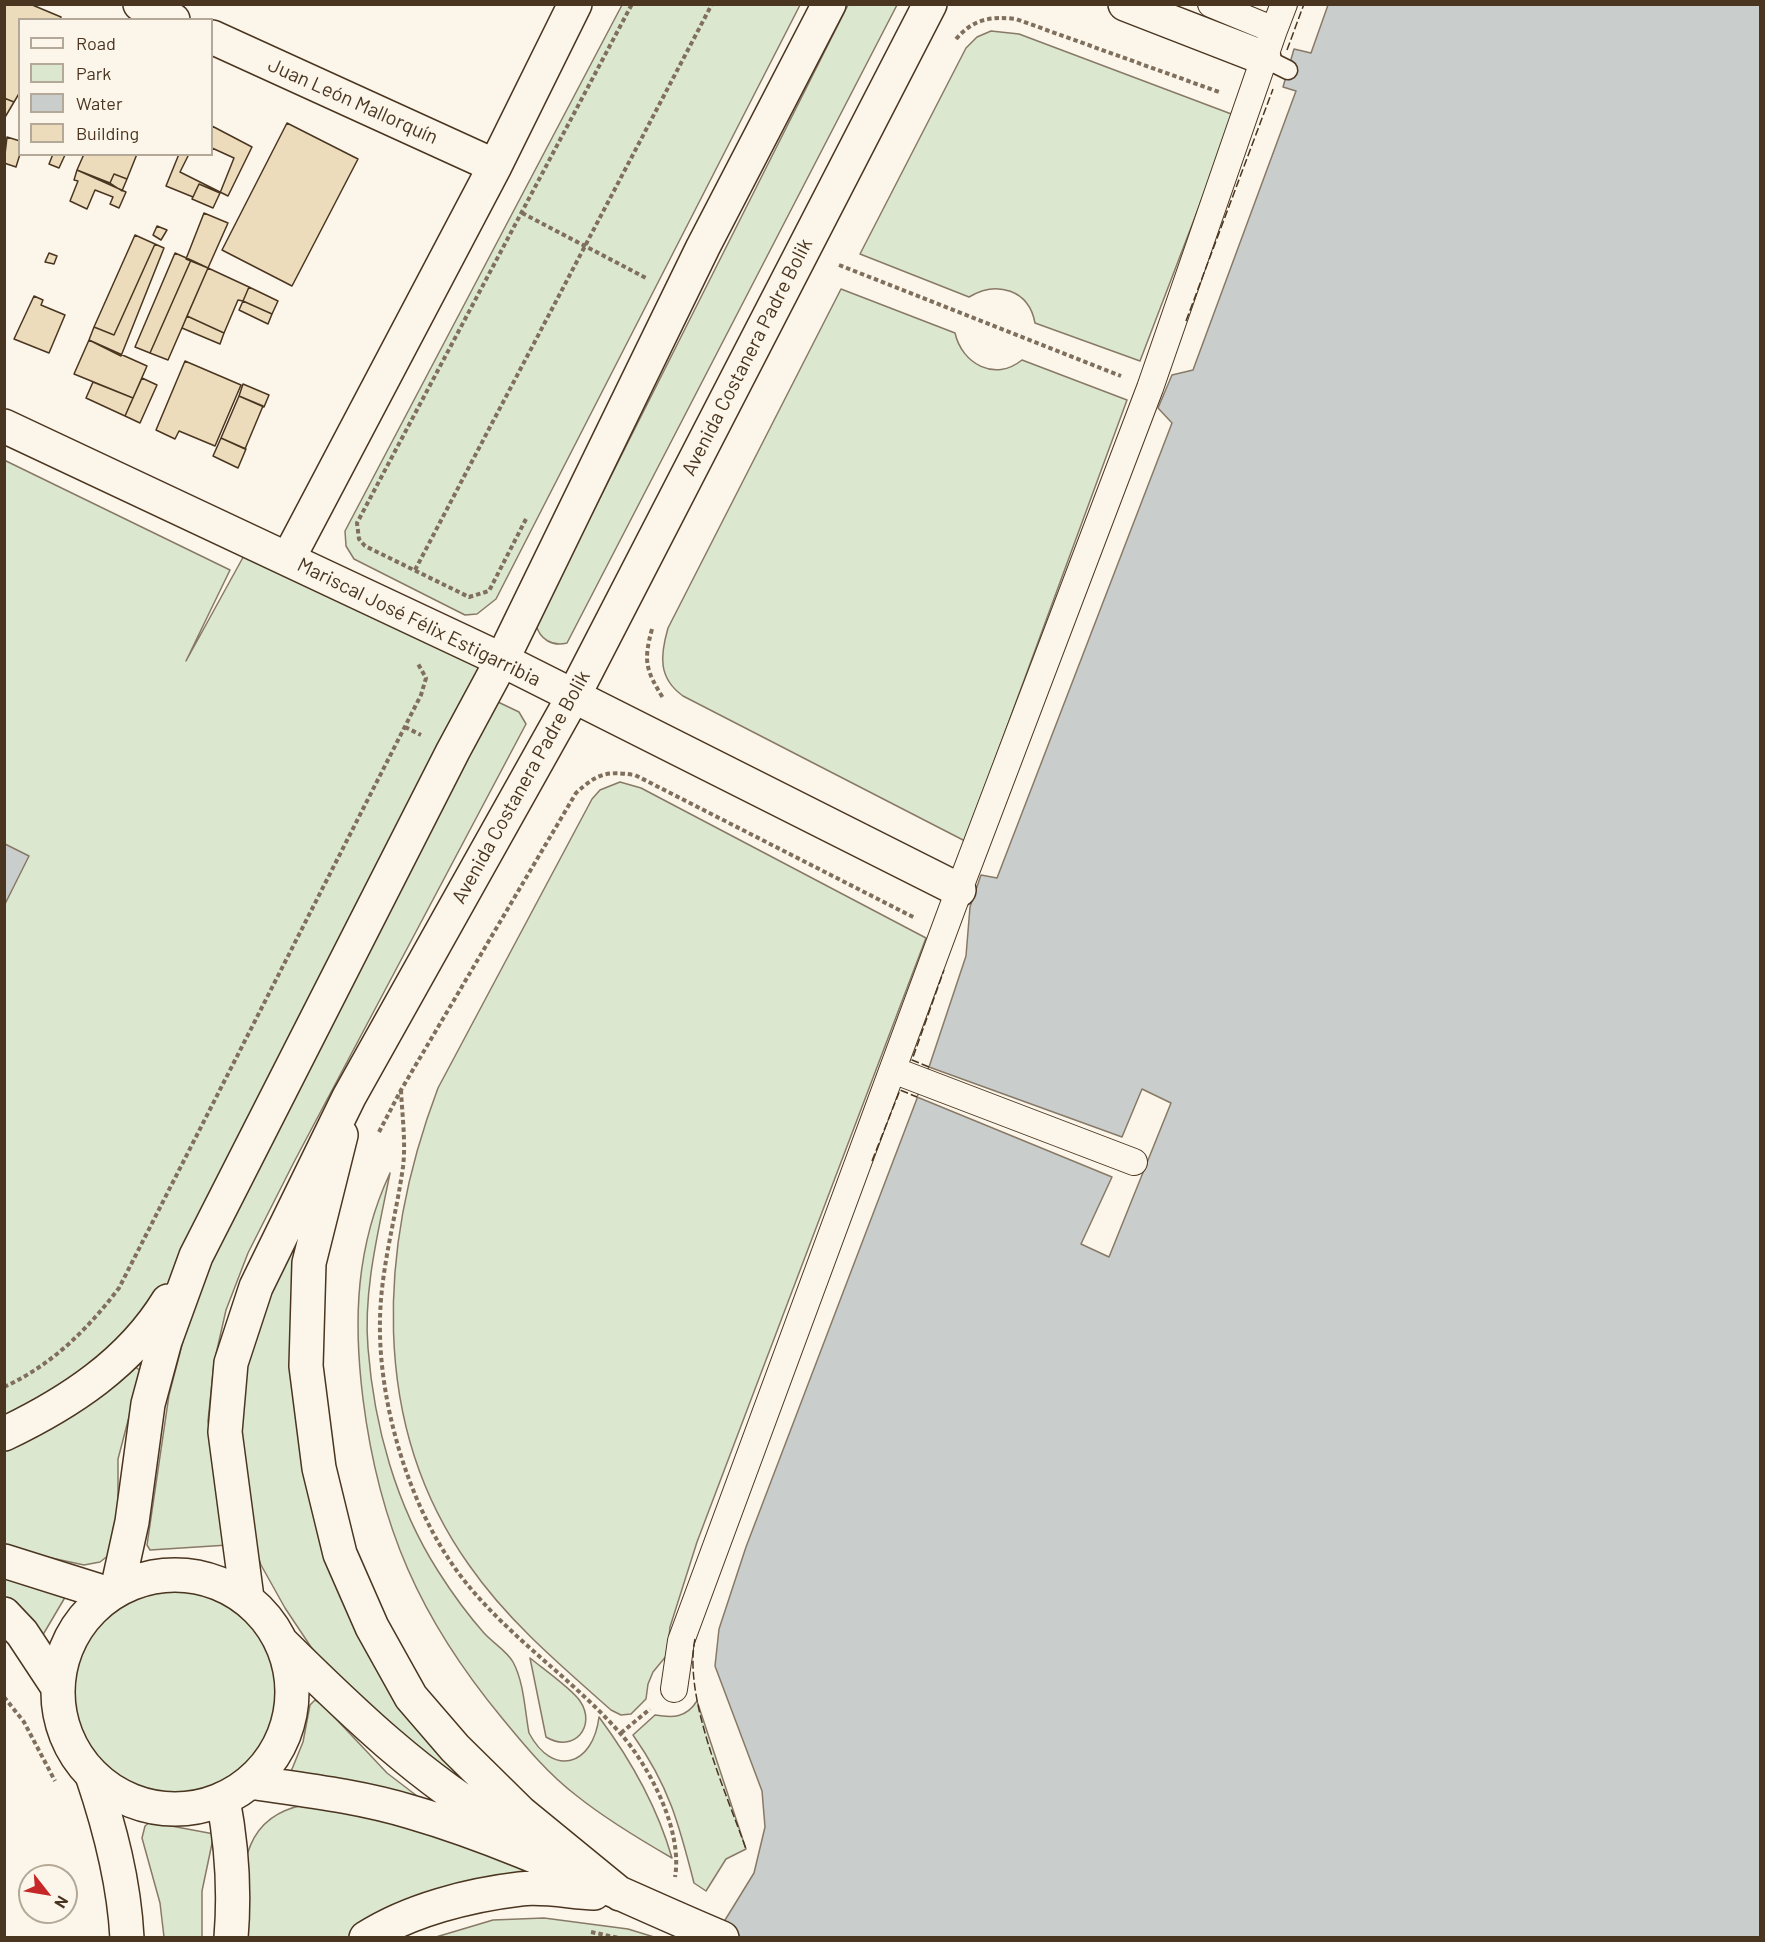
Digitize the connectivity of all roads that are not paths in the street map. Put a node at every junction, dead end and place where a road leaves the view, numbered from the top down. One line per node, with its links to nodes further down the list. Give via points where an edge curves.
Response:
1 (140, 4): 8 (main road)
2 (575, 4): 11 (main road)
3 (829, 4): 14 (main road, via 703,247)
4 (930, 4): 15 (main road, Avenida Costanera Padre Bolik)
5 (1125, 4): 7 (main road)
6 (1284, 4): 10 (street)
7 (1219, 14): 10 (main road)
8 (169, 18)
9 (213, 37): 11 (main road, Juan León Mallorquín)
10 (1275, 52): 16 (street, via 1248,103 1150,388)
11 (495, 166): 13 (main road)
12 (4, 426): 13 (main road, Mariscal José Félix Estigarribia)
13 (288, 559): 14 (main road, Mariscal José Félix Estigarribia)
14 (502, 660): 15 (main road, Mariscal José Félix Estigarribia); 20 (main road)
15 (573, 697): 16 (main road, Mariscal José Félix Estigarribia); 18 (main road, Avenida Costanera Padre Bolik)
16 (966, 893): 17 (street, via 944,933)
17 (893, 1070): 19 (street); 28 (street, via 681,1641)
18 (349, 1097): 24 (main road, Avenida Costanera Padre Bolik, via 256,1287 231,1363 225,1432); 31 (main road, via 309,1263 306,1366 319,1468 340,1554 372,1627 411,1697 455,1748 521,1813)
19 (1134, 1162)
20 (195, 1256): 21 (main road, via 160,1313 133,1347 95,1381 49,1413); 23 (main road, via 148,1404 132,1522)
21 (4, 1434)
22 (4, 1561): 23 (main road)
23 (113, 1592): 24 (main road, via 149,1577 183,1574 217,1581); 27 (main road, via 82,1619 65,1651)
24 (247, 1598): 26 (main road, via 267,1618)
25 (4, 1614): 27 (main road, via 22,1633)
26 (282, 1643): 30 (main road, via 292,1703 285,1732 271,1760); 31 (main road, via 375,1734 425,1775 466,1805)
27 (57, 1686): 29 (main road, via 60,1720 73,1751)
28 (674, 1689)
29 (92, 1775): 30 (main road, via 123,1798 157,1808 184,1810); 32 (main road, via 110,1827 125,1900)
30 (237, 1790): 31 (main road, via 349,1796 410,1812 467,1830); 33 (main road)
31 (620, 1894): 34 (main road, via 522,1889 408,1916); 35 (main road)
32 (127, 1938)
33 (231, 1938)
34 (366, 1938)
35 (722, 1938)

